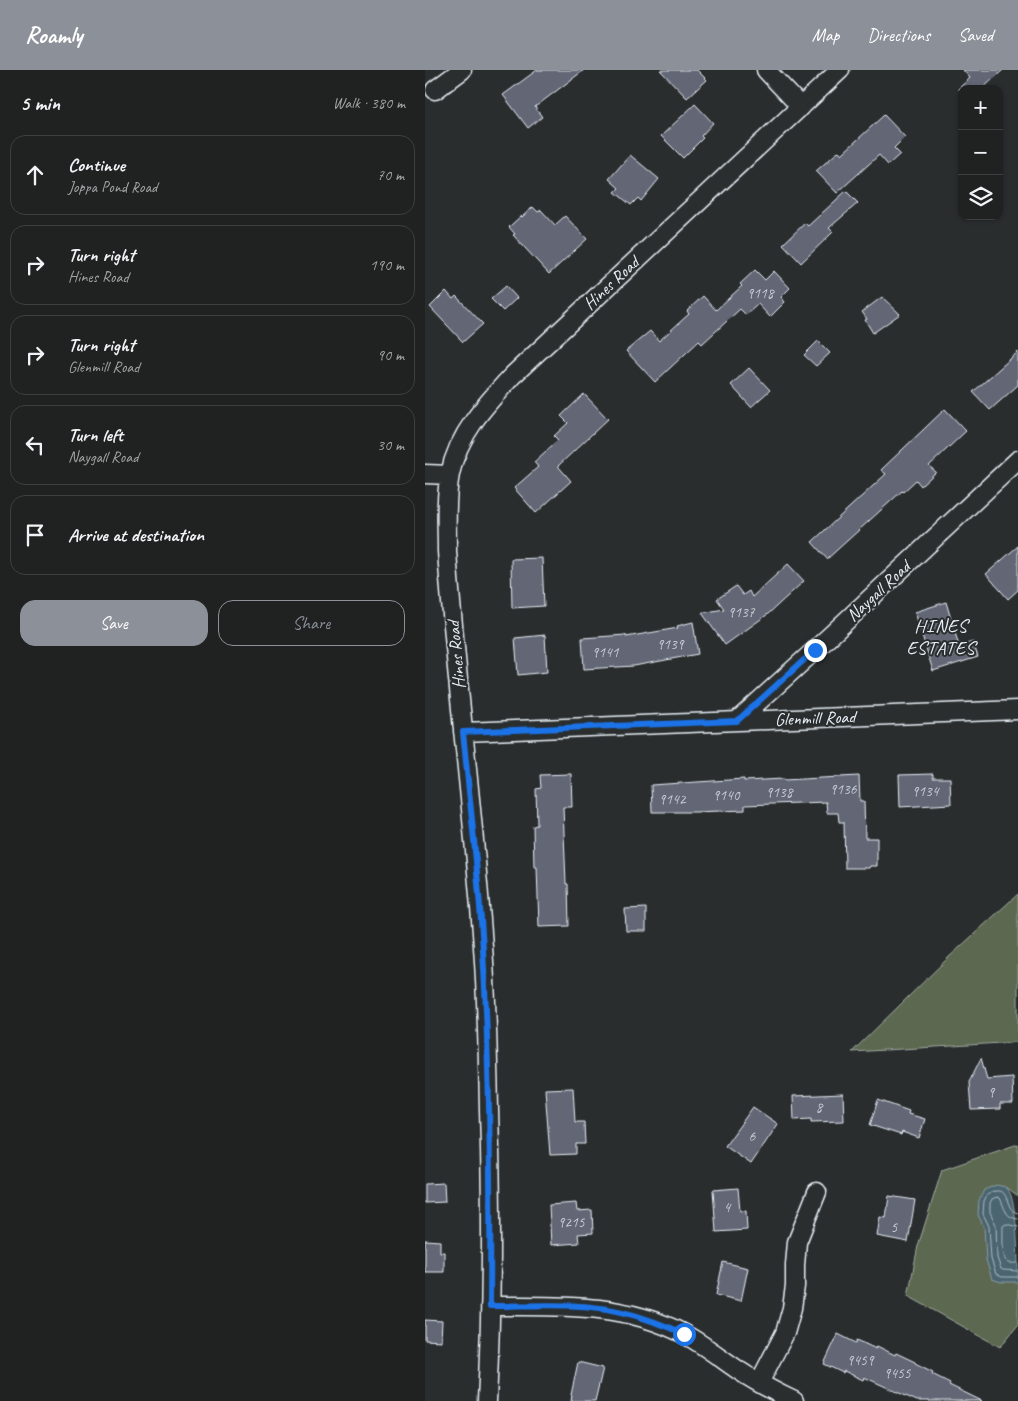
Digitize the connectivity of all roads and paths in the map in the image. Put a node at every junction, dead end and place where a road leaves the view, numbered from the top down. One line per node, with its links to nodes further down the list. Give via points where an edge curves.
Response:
1 (462, 70): 4 (street)
2 (766, 70): 5 (street)
3 (841, 70): 5 (street, Hines Road)
4 (435, 90)
5 (801, 107): 8 (street, Hines Road, via 513,375 473,421 459,446)
6 (1018, 460): 10 (street, Naygall Road)
7 (425, 474): 8 (street)
8 (450, 475): 11 (street, Hines Road, via 447,551)
9 (1018, 710): 10 (street, Glenmill Road)
10 (737, 721): 11 (street, Glenmill Road)
11 (463, 732): 13 (street, Hines Road, via 483,948 487,1032 491,1166)
12 (817, 1192): 14 (street, via 797,1242 795,1286 785,1333)
13 (490, 1306): 14 (street, via 578,1306 621,1312 684,1334); 15 (street, Hines Road)
14 (759, 1383): 16 (street)
15 (487, 1401)
16 (794, 1401)

